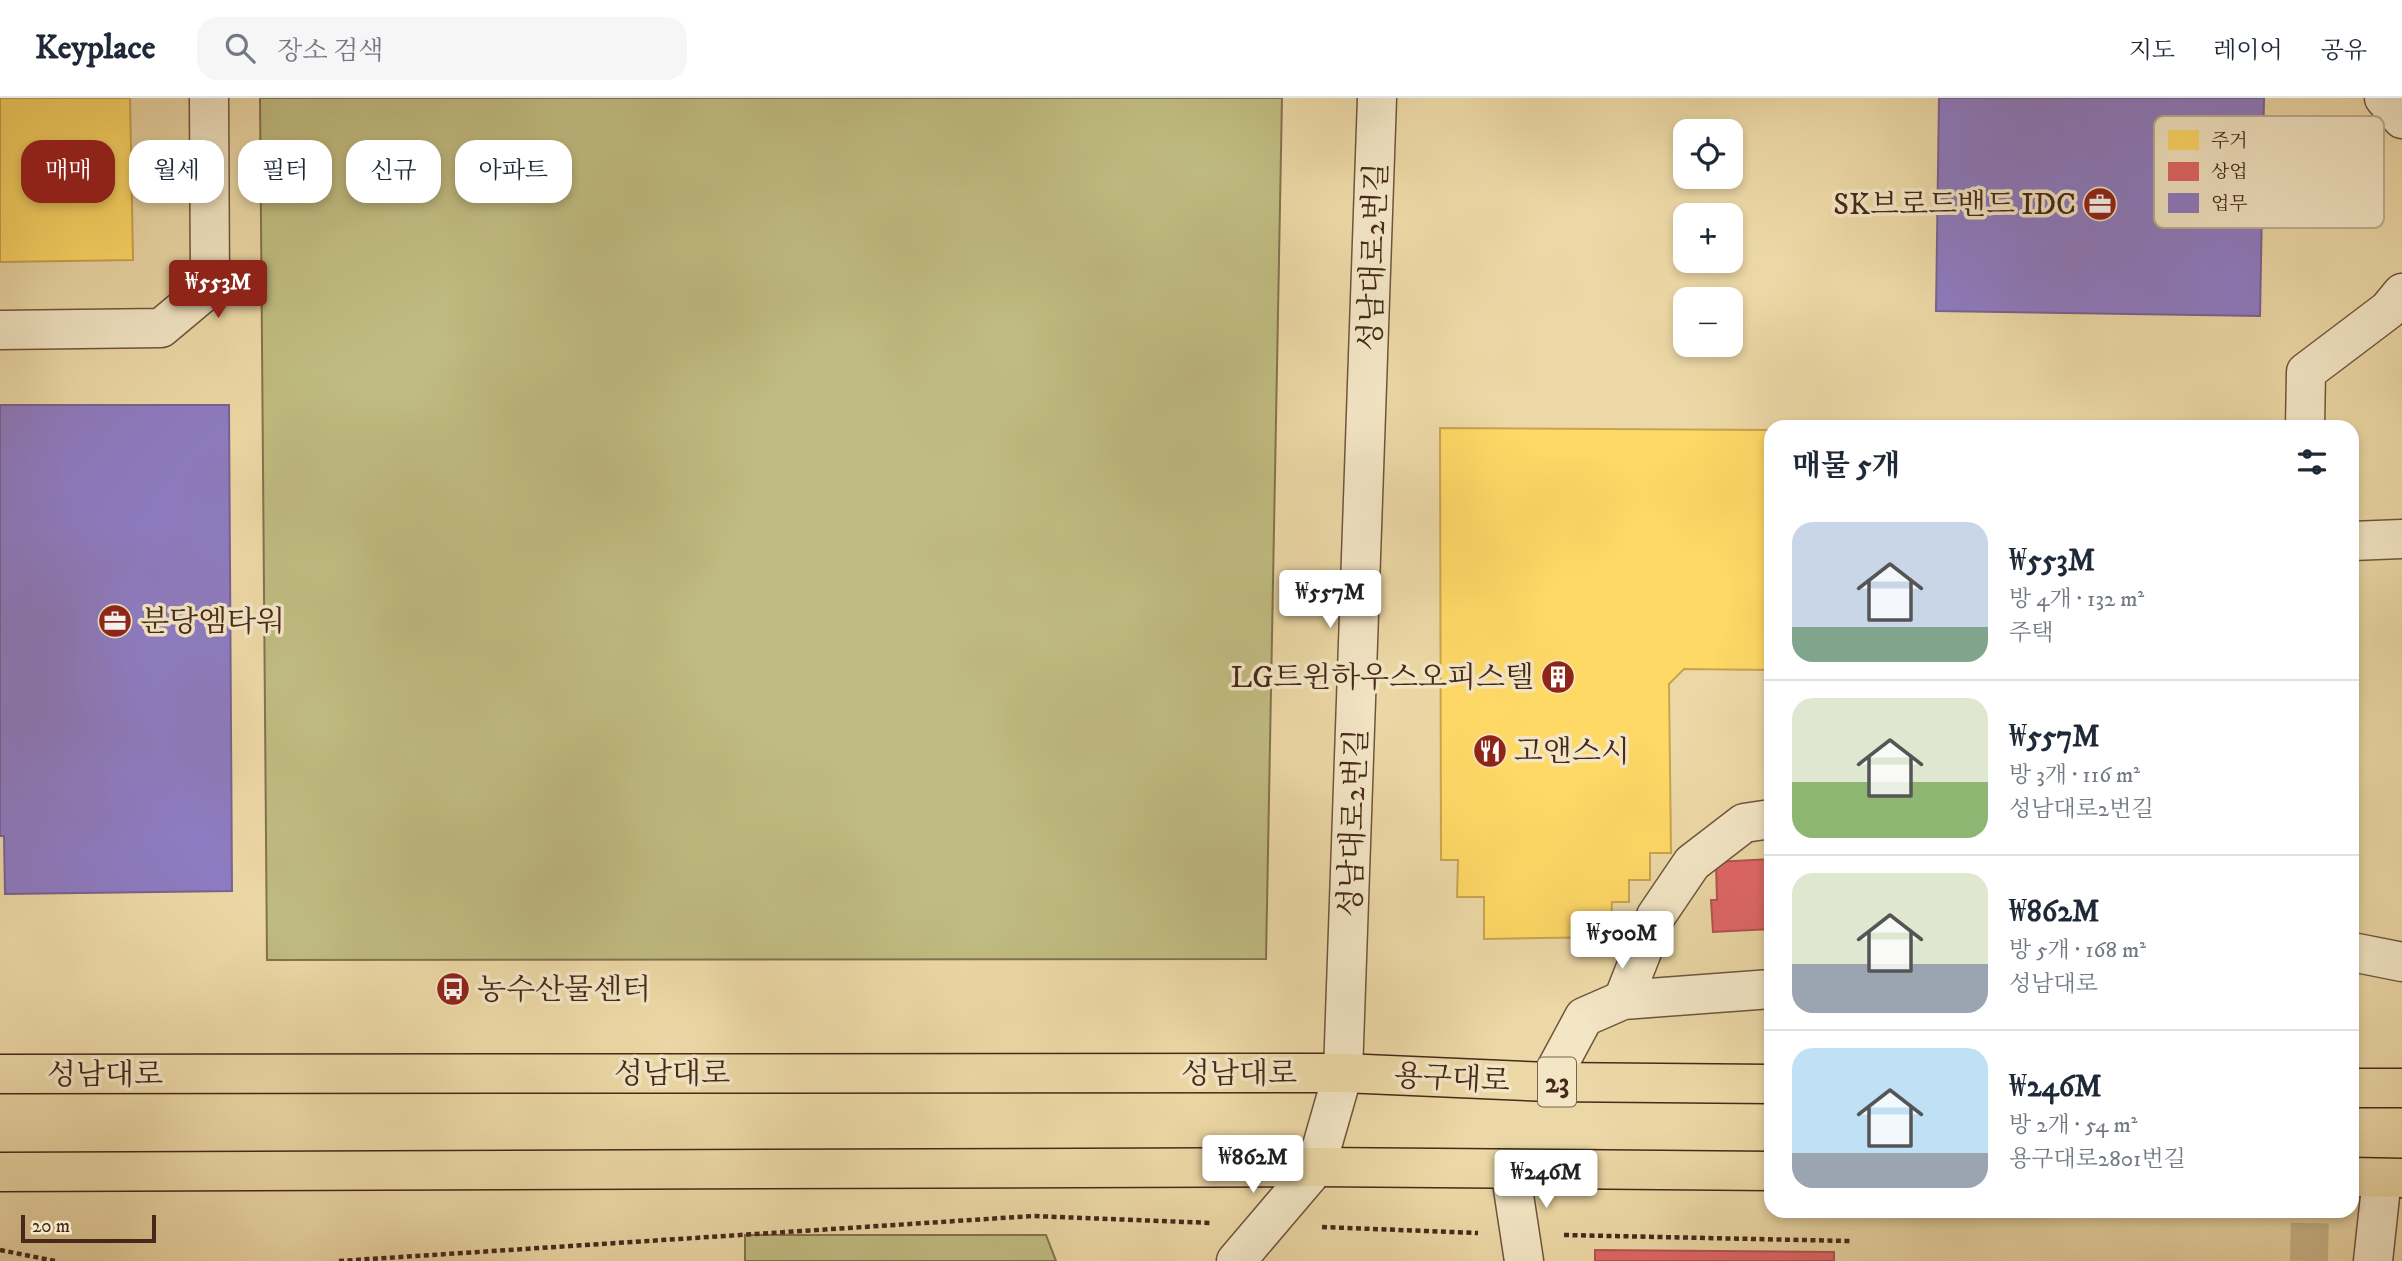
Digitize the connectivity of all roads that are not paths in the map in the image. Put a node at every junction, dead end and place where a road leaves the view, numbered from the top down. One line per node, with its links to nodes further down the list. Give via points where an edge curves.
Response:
1 (209, 98): 6 (street, via 211,287 161,328)
2 (1377, 98): 17 (street, 성남대로2번길)
3 (2384, 98): 4 (street)
4 (2402, 119)
5 (2402, 292): 7 (street, via 2388,310)
6 (0, 330)
7 (2306, 372): 8 (street); 9 (street)
8 (2293, 420)
9 (2305, 420)
10 (2402, 539): 11 (street)
11 (2359, 541)
12 (1764, 819): 16 (street, via 1744,823 1692,863 1656,916)
13 (2359, 953): 14 (street)
14 (2402, 962)
15 (1764, 990): 16 (street)
16 (1623, 1000): 19 (street, via 1584,1017)
17 (1343, 1073): 18 (main road, 성남대로); 19 (main road, 용구대로 / 23); 23 (street, 성남대로2번길)
18 (0, 1074)
19 (1549, 1082): 20 (main road, 용구대로 / 23)
20 (1764, 1084)
21 (2359, 1088): 22 (main road)
22 (2402, 1088)
23 (1315, 1167): 24 (main road); 26 (main road); 29 (street)
24 (1510, 1169): 25 (main road); 28 (street)
25 (1764, 1171)
26 (0, 1172)
27 (2379, 1178): 30 (street)
28 (1522, 1248)
29 (1236, 1261)
30 (2373, 1261)

